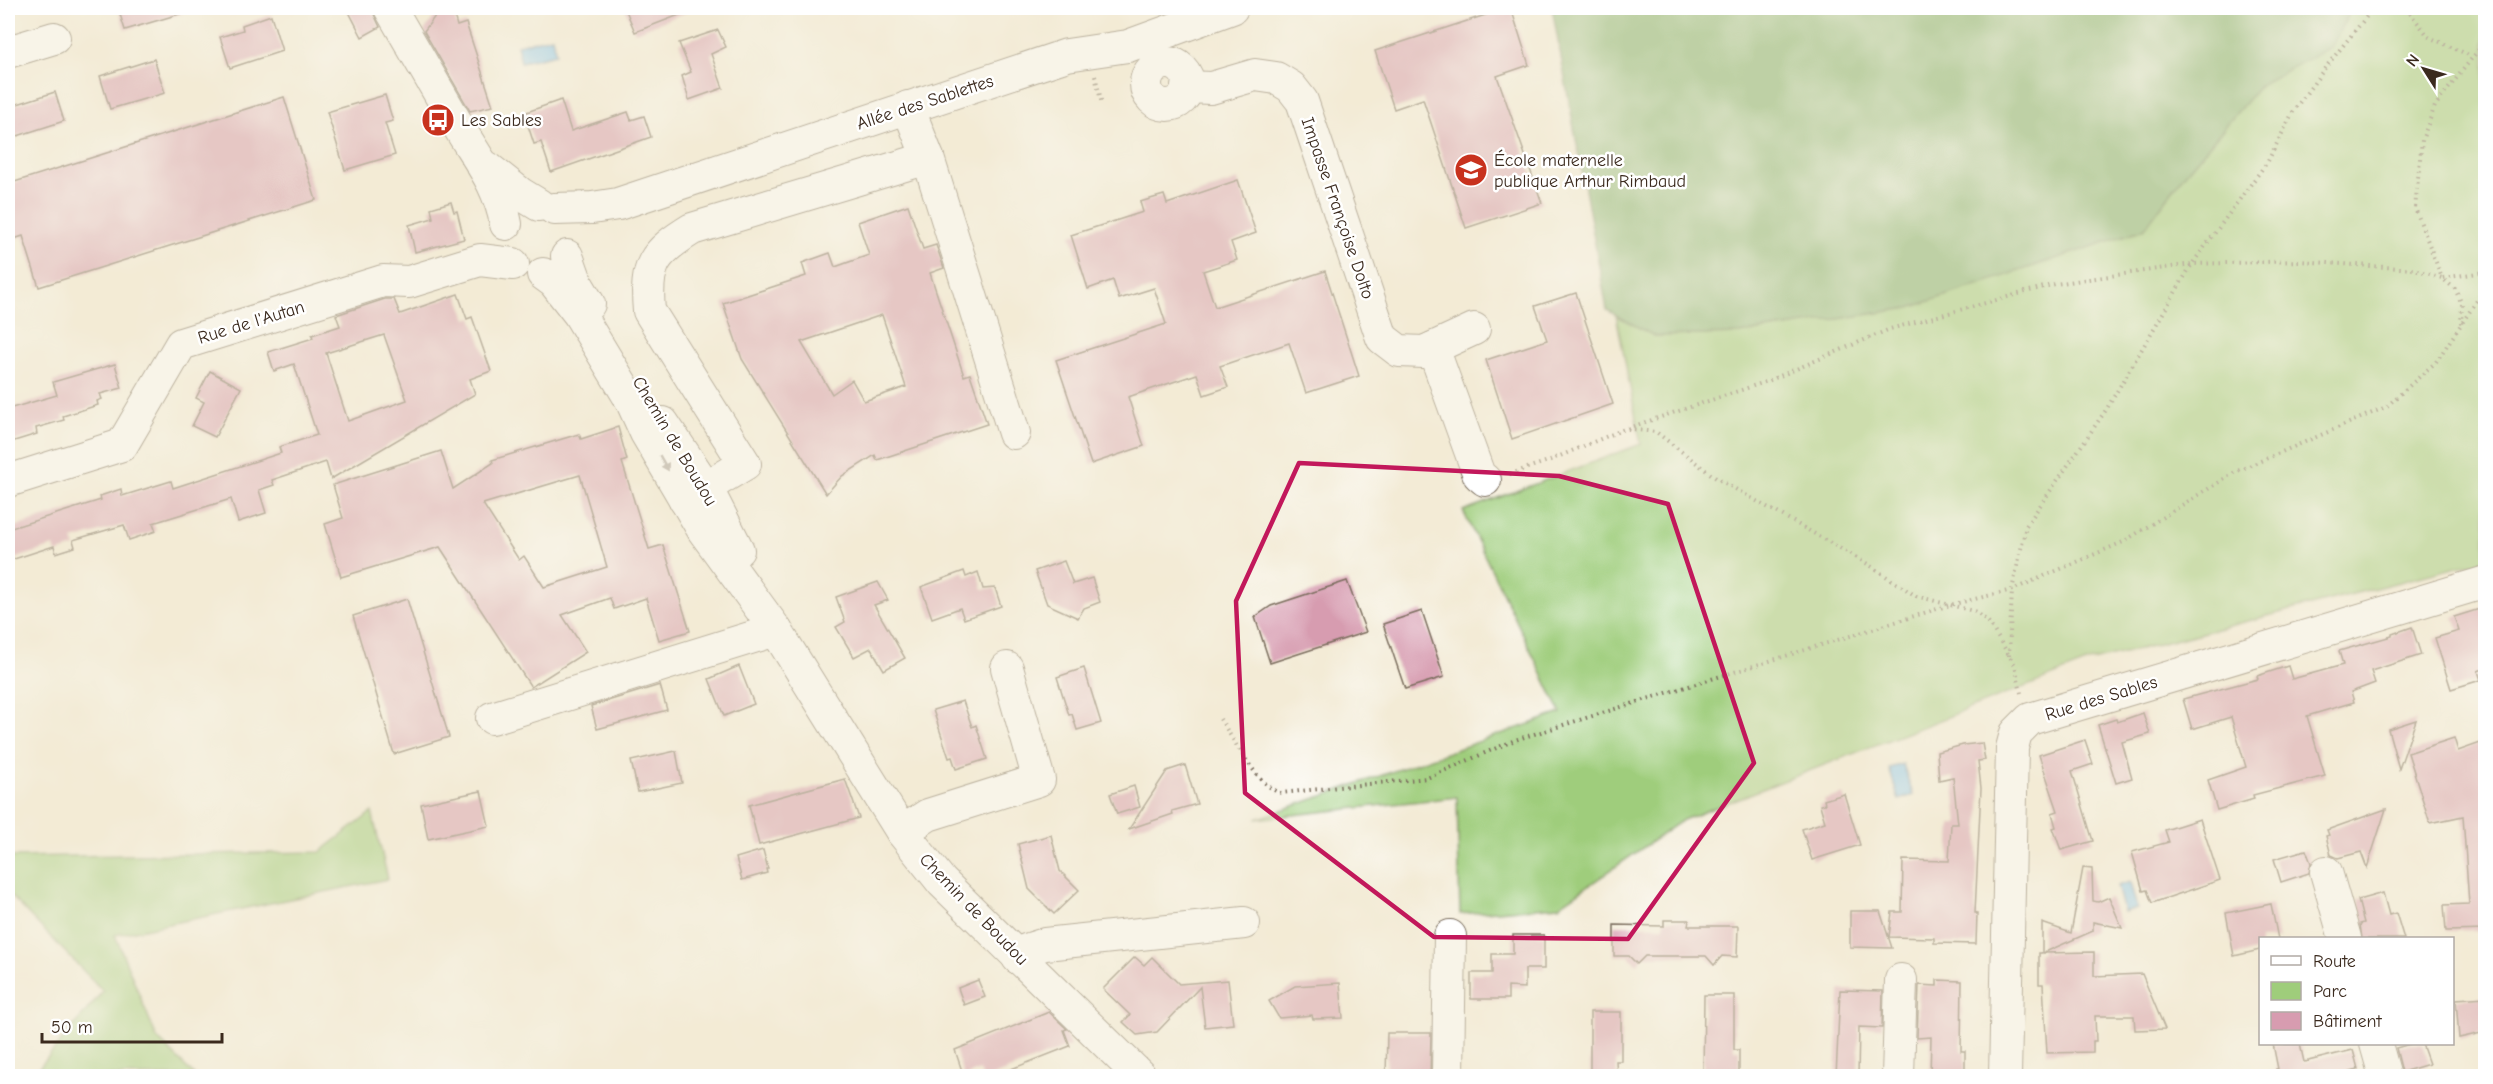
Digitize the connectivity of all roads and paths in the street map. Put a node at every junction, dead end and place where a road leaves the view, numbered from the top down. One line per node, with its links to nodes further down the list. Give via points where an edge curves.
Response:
1 (390, 8): 14 (street)
2 (1232, 8): 5 (street, Allée des Sablettes)
3 (2378, 8): 21 (path, via 2367,16 2294,110 2268,161)
4 (2406, 8): 10 (path, via 2429,37)
5 (1173, 29): 8 (street, Allée des Sablettes); 11 (street, via 1179,44)
6 (54, 38): 9 (street)
7 (2486, 40): 10 (path)
8 (1128, 46): 11 (street); 12 (street, Allée des Sablettes, via 1067,55)
9 (8, 52)
10 (2471, 56): 23 (path, via 2435,106 2422,140 2415,208)
11 (1171, 75): 27 (street, Impasse Françoise Dolto, via 1211,88 1255,75 1276,78 1291,87 1302,101 1382,338 1399,351 1424,352)
12 (908, 107): 13 (street); 15 (street, Allée des Sablettes)
13 (928, 158): 29 (street); 32 (street, via 692,229 669,243 654,260 646,285 649,311 745,464)
14 (483, 163): 16 (street, via 521,194); 17 (street, via 502,207)
15 (618, 204): 16 (street, Allée des Sablettes); 18 (street, Allée des Sablettes, via 598,216)
16 (547, 207): 17 (street, via 523,207 510,217); 18 (street, via 568,224)
17 (504, 230): 19 (street); 20 (street, via 504,251)
18 (560, 258): 20 (street, via 529,273); 32 (street, Chemin de Boudou, via 666,427)
19 (480, 261): 20 (street, Rue de l'Autan); 31 (street, Rue de l'Autan, via 409,282 383,281 181,344 122,445)
20 (513, 264)
21 (2192, 264): 23 (path, via 2299,261 2414,269); 28 (path, via 2055,284 1890,329 1768,381); 34 (path, via 2106,410 2026,526)
22 (2486, 272): 23 (path)
23 (2442, 278): 25 (path, via 2455,289 2462,304)
24 (2486, 286): 25 (path)
25 (2461, 324): 34 (path, via 2436,362 2386,408 2235,471 2123,542)
26 (1474, 329): 27 (street, Impasse Françoise Dolto)
27 (1432, 348): 30 (street, via 1479,475)
28 (1622, 429): 30 (path, via 1548,461); 35 (path, via 1656,432 1716,478 1866,563 1916,596)
29 (1014, 433)
30 (1485, 480)
31 (8, 481)
32 (696, 494): 36 (street, Chemin de Boudou)
33 (2486, 582): 41 (street, Rue des Sables)
34 (2012, 590): 35 (path); 37 (path)
35 (1950, 605): 37 (path, via 1977,612 1989,623); 40 (path, via 1515,740 1427,777 1273,791)
36 (776, 630): 39 (street); 42 (street, Chemin de Boudou)
37 (2009, 656): 41 (path)
38 (1007, 668): 42 (street, via 1039,780 928,815)
39 (492, 718)
40 (1220, 719)
41 (2030, 719): 53 (street, Rue des Sables, via 2016,733 2012,748)
42 (902, 832): 47 (street, Chemin de Boudou, via 942,882)
43 (2326, 872): 46 (street)
44 (1244, 923): 47 (street, via 1045,944 1026,950)
45 (1450, 936): 51 (street)
46 (2344, 937)
47 (1018, 958): 50 (street, Chemin de Boudou)
48 (1901, 980): 52 (street)
49 (2376, 1045): 54 (street)
50 (1140, 1077)
51 (1448, 1077)
52 (1898, 1077)
53 (2005, 1077)
54 (2385, 1077)

